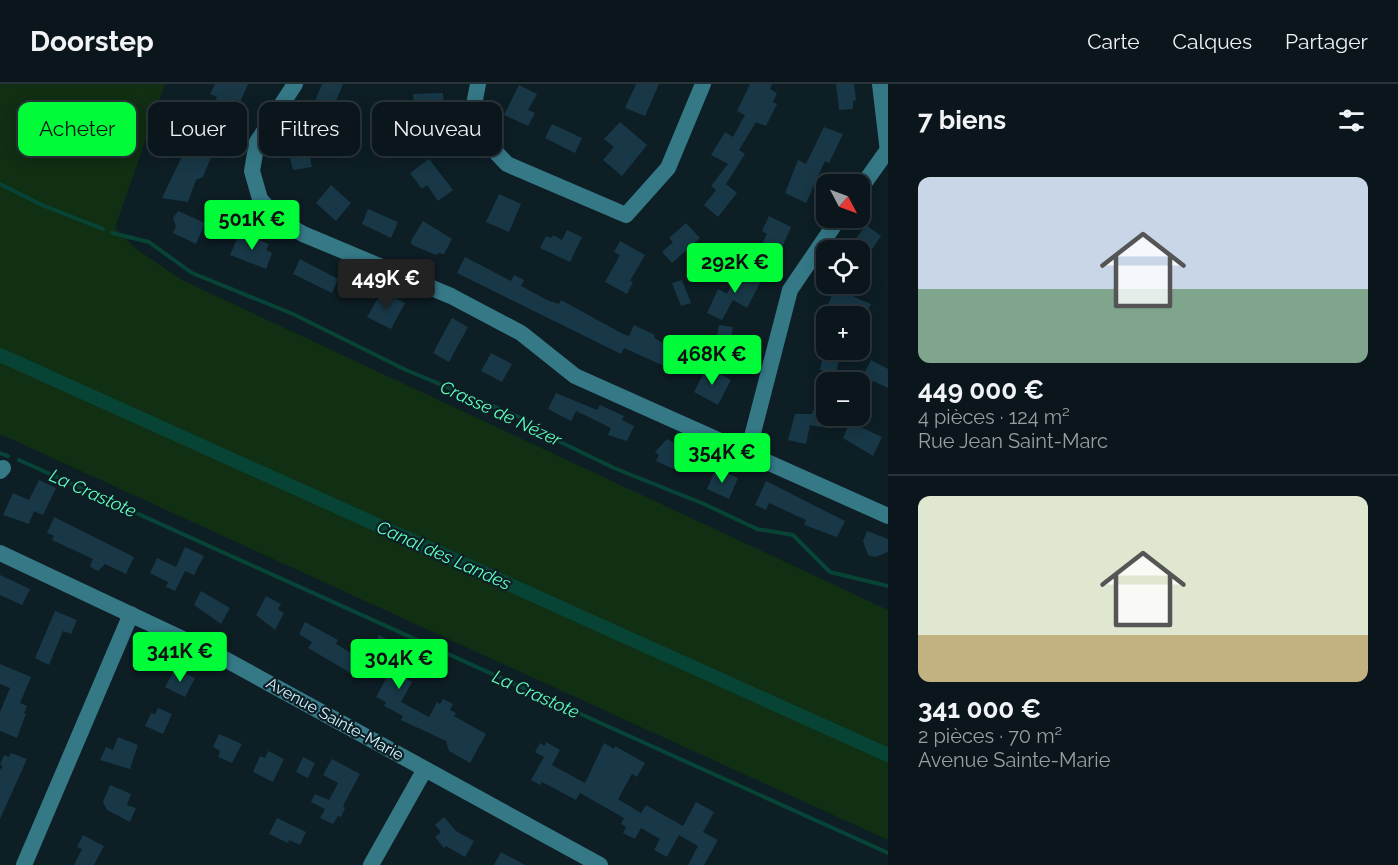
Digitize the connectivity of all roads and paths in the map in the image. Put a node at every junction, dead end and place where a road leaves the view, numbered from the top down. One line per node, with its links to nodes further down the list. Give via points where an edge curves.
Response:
1 (295, 84): 8 (street, via 257,142 252,171 260,198 279,220 303,234 451,296 521,333 575,376)
2 (478, 84): 3 (street, via 470,125 507,164 626,216 668,168)
3 (704, 84)
4 (880, 84): 5 (street)
5 (888, 152): 6 (street)
6 (870, 176)
7 (832, 228): 8 (street, via 790,290)
8 (748, 452): 9 (street)
9 (888, 516)
10 (0, 554): 11 (street, Avenue Sainte-Marie)
11 (131, 614): 12 (street, Avenue Sainte-Marie, via 240,668); 13 (street)
12 (425, 769): 14 (street); 15 (street, Avenue Sainte-Marie)
13 (24, 865)
14 (371, 865)
15 (600, 865)

